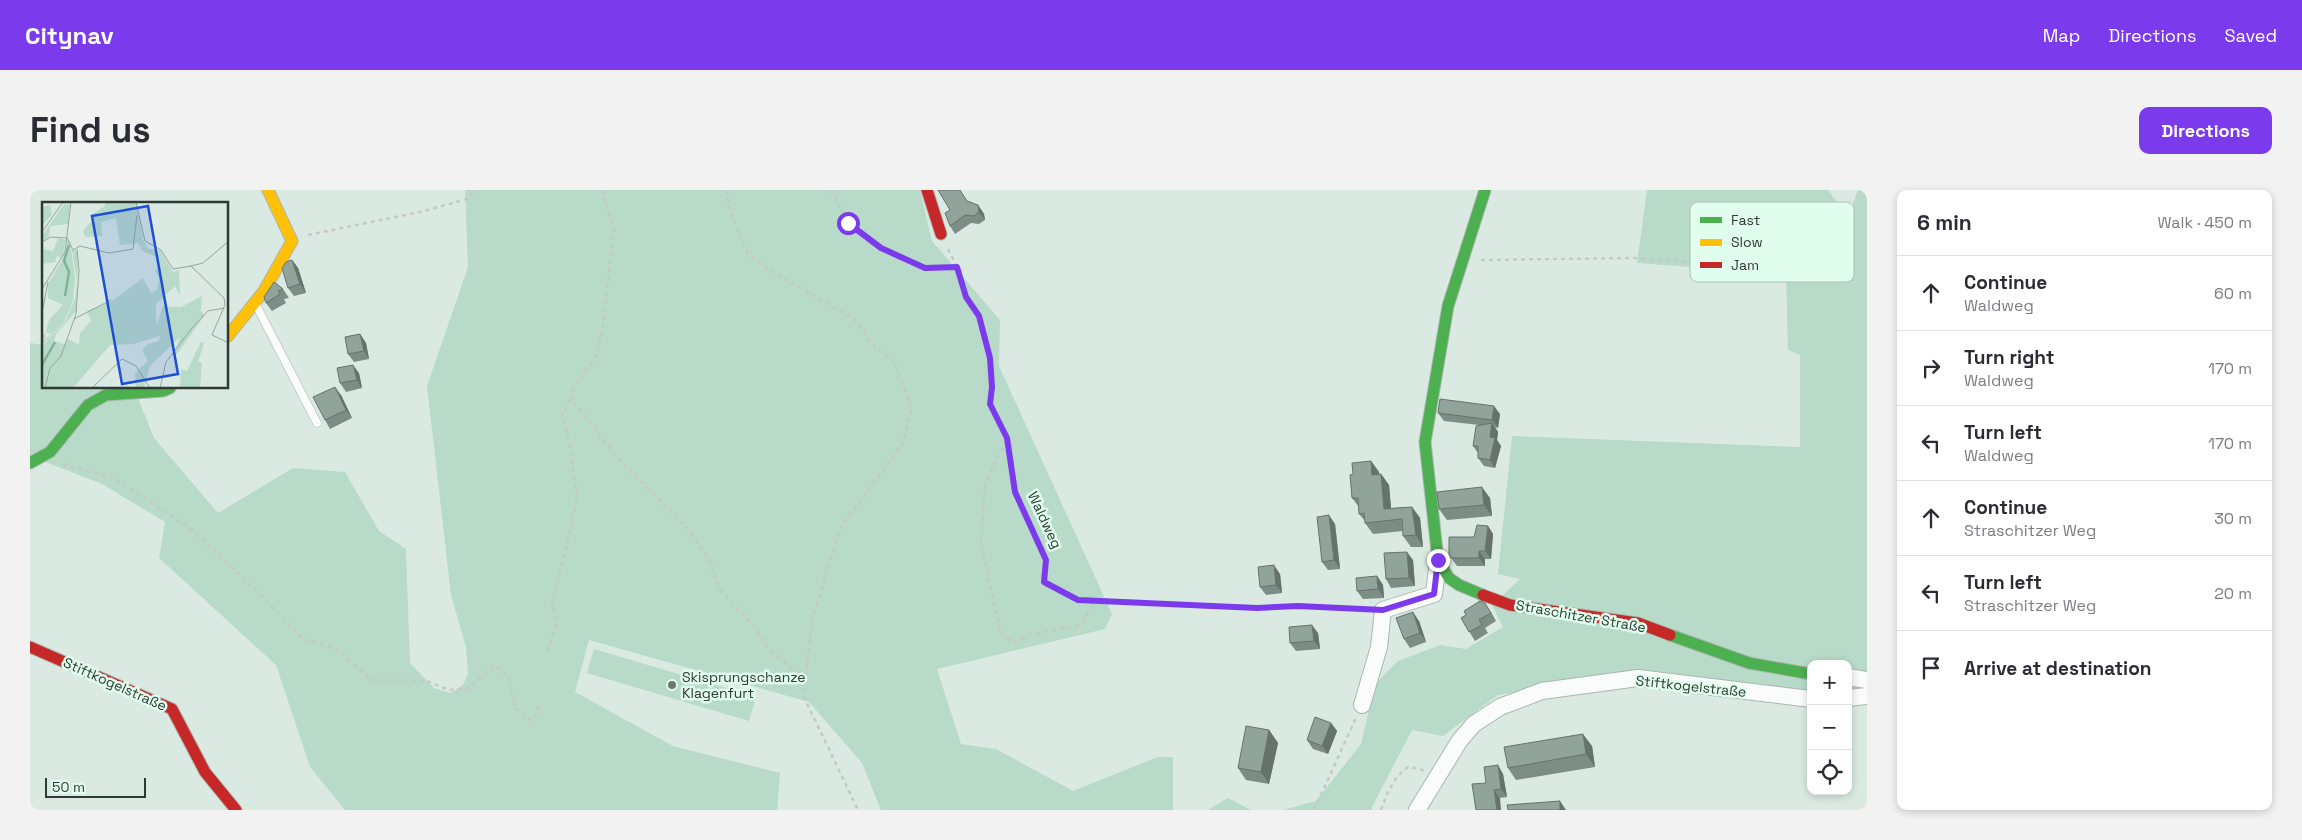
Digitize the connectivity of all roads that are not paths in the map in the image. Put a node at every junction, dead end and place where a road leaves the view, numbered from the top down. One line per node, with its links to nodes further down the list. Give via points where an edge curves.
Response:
1 (268, 190): 5 (street, via 292,240 278,271)
2 (927, 190): 4 (street)
3 (1485, 190): 10 (street, Straschitzer Straße, via 1448,306 1425,442)
4 (940, 234)
5 (256, 304): 6 (street); 8 (lane)
6 (229, 335)
7 (168, 389): 9 (street, via 106,395 88,405 50,452)
8 (317, 423)
9 (30, 463)
10 (1438, 560): 11 (street, Straschitzer Straße, via 1449,578); 12 (street)
11 (1459, 585): 12 (street); 14 (street, Straschitzer Straße, via 1510,605 1638,623 1749,663)
12 (1434, 594): 20 (street, via 1383,610 1379,647)
13 (30, 646): 21 (street, Stiftkogelstraße, via 172,709 205,772)
14 (1807, 673)
15 (1852, 678): 16 (street)
16 (1867, 680)
17 (1867, 696): 18 (street)
18 (1852, 698)
19 (1807, 699): 22 (street, Stiftkogelstraße, via 1638,678 1542,691 1500,707 1474,724 1460,740)
20 (1362, 705)
21 (236, 810)
22 (1417, 810)

